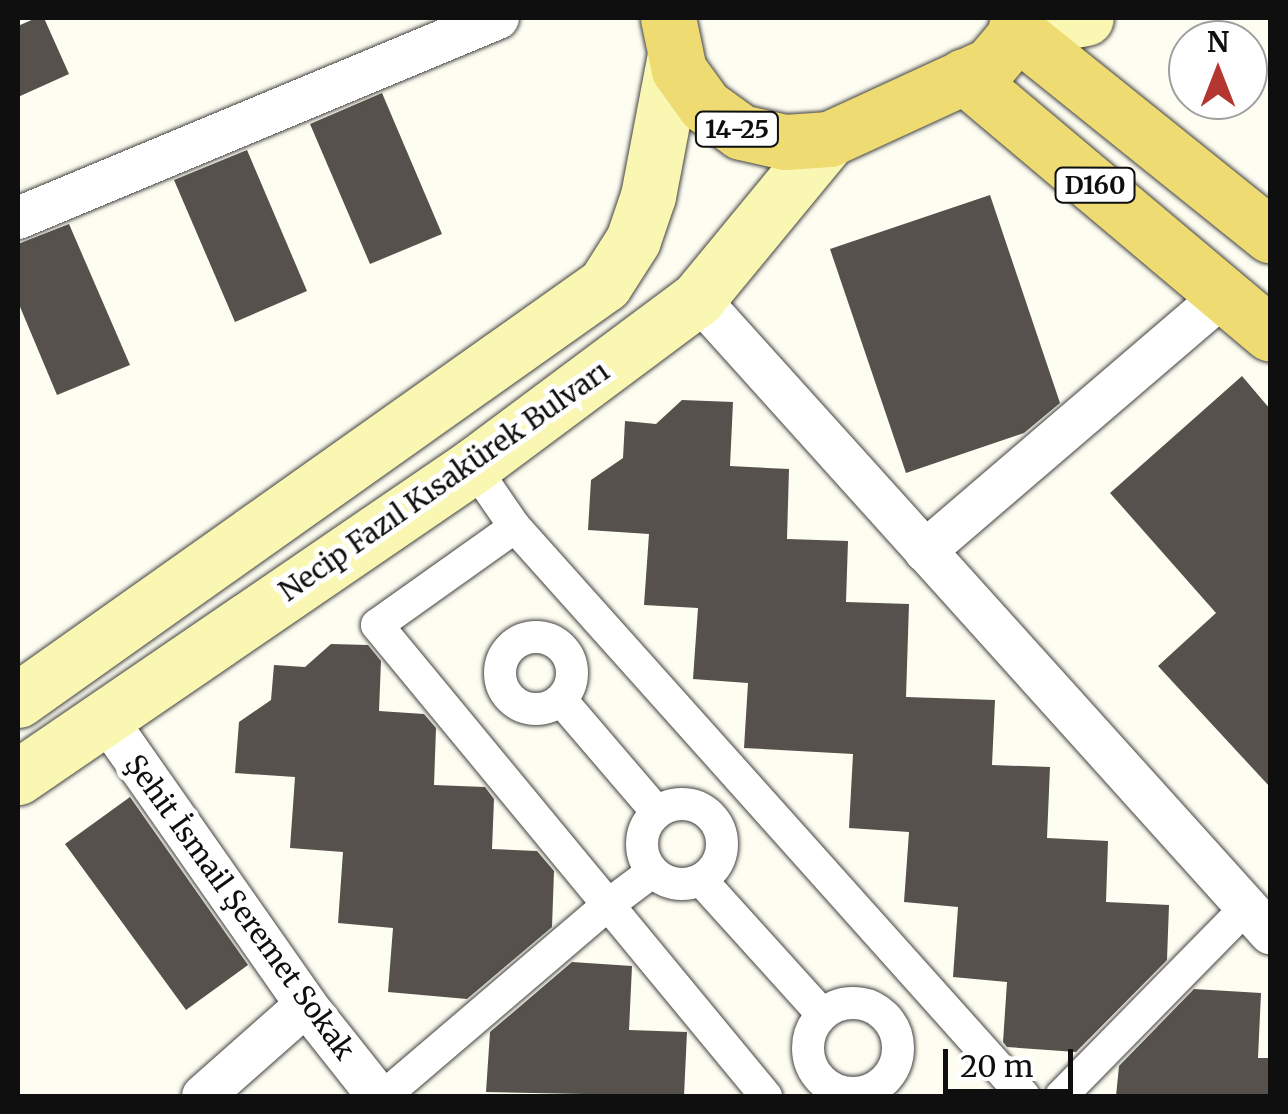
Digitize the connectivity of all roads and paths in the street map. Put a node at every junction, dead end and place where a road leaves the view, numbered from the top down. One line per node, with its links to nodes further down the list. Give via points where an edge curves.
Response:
1 (498, 18): 7 (street)
2 (1086, 18): 3 (main road)
3 (1017, 24): 5 (main road, 14-25, via 1004,52); 8 (main road)
4 (671, 36): 6 (main road, 14-25, via 679,70 705,106 742,132 784,142); 18 (main road, via 648,196 633,240 605,284)
5 (964, 76): 6 (main road, 14-25); 9 (main road, D160)
6 (829, 139): 10 (main road, Necip Fazıl Kısakürek Bulvarı)
7 (18, 218)
8 (1270, 235)
9 (1224, 295): 11 (main road); 14 (street)
10 (698, 298): 12 (main road, Necip Fazıl Kısakürek Bulvarı); 14 (street)
11 (1270, 334)
12 (473, 466): 13 (street); 20 (main road, Necip Fazıl Kısakürek Bulvarı)
13 (515, 528): 15 (street); 21 (street, via 377,625)
14 (926, 552): 29 (street)
15 (606, 629): 16 (street); 23 (street)
16 (568, 656): 17 (street, via 550,639 513,644 499,678); 19 (street, via 572,681)
17 (509, 698): 19 (street, via 540,710); 21 (street)
18 (18, 700)
19 (561, 700): 24 (street)
20 (104, 716): 22 (main road, Necip Fazıl Kısakürek Bulvarı); 31 (street, Şehit İsmail Şeremet Sokak)
21 (470, 738): 28 (street)
22 (18, 777)
23 (752, 793): 25 (street); 30 (street)
24 (657, 812): 25 (street, via 696,806); 26 (street, via 641,848)
25 (716, 822): 27 (street, via 722,848)
26 (652, 872): 27 (street, via 675,884); 28 (street)
27 (701, 880): 32 (street)
28 (608, 904): 35 (street); 37 (street)
29 (1259, 920): 39 (street)
30 (918, 978): 33 (street); 38 (street)
31 (306, 1005): 36 (street); 37 (street, Şehit İsmail Şeremet Sokak)
32 (822, 1014): 33 (street, via 847,1003); 34 (street, via 808,1038)
33 (885, 1016): 34 (street, via 894,1028 897,1057 881,1083 851,1093)
34 (813, 1069): 35 (street)
35 (763, 1094)
36 (203, 1096)
37 (381, 1096)
38 (1024, 1096)
39 (1061, 1096)

